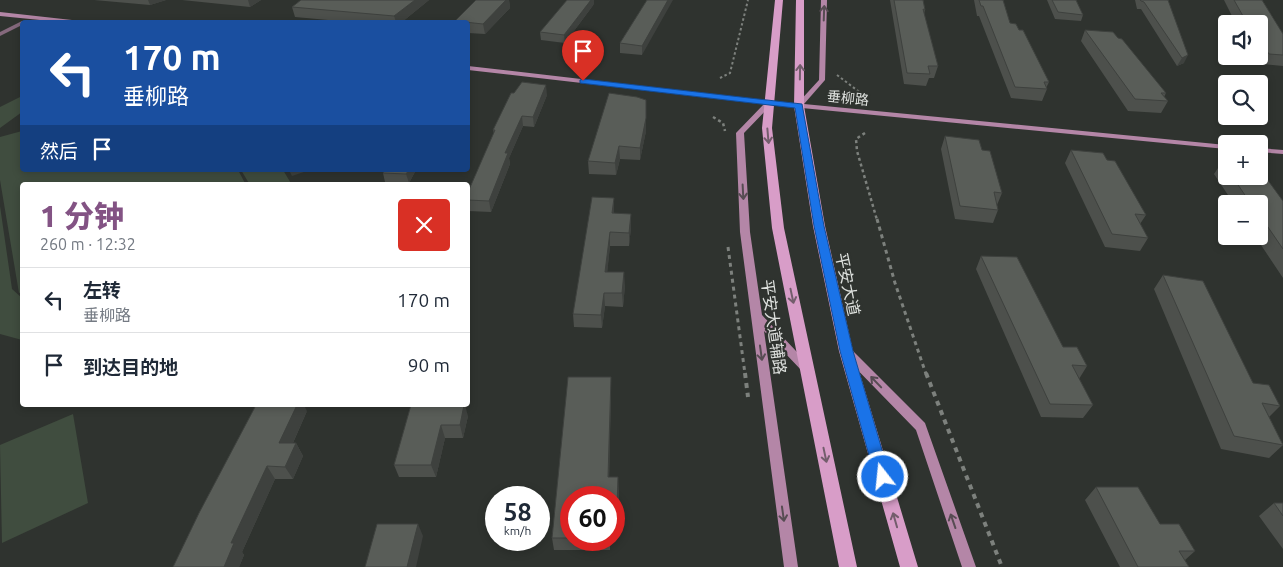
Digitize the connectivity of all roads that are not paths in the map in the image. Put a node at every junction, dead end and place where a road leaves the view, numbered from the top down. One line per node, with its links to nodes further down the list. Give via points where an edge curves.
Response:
1 (779, 0): 11 (main road)
2 (800, 0): 12 (main road, 平安大道, one-way to 2)
3 (824, 0): 12 (street, one-way to 3, via 822,80)
4 (0, 14): 5 (street)
5 (34, 18): 6 (lane); 7 (street)
6 (30, 20)
7 (53, 20)
8 (20, 24): 9 (lane)
9 (0, 34)
10 (470, 68): 11 (street, 垂柳路)
11 (770, 102): 12 (street, 垂柳路); 16 (street, 平安大道辅路, one-way to 16, via 740,133 745,232); 18 (main road, one-way to 18, via 767,129 778,228)
12 (799, 106): 13 (street, 垂柳路); 17 (main road, 平安大道, via 819,226)
13 (1218, 146)
14 (1268, 151): 15 (street)
15 (1283, 152)
16 (756, 316): 18 (street); 19 (street, 平安大道辅路, one-way to 19)
17 (846, 351): 21 (main road, 平安大道, one-way to 17); 22 (street, one-way to 17, via 921,427)
18 (807, 370): 20 (main road, one-way to 20)
19 (791, 567)
20 (848, 567)
21 (909, 567)
22 (969, 567)

